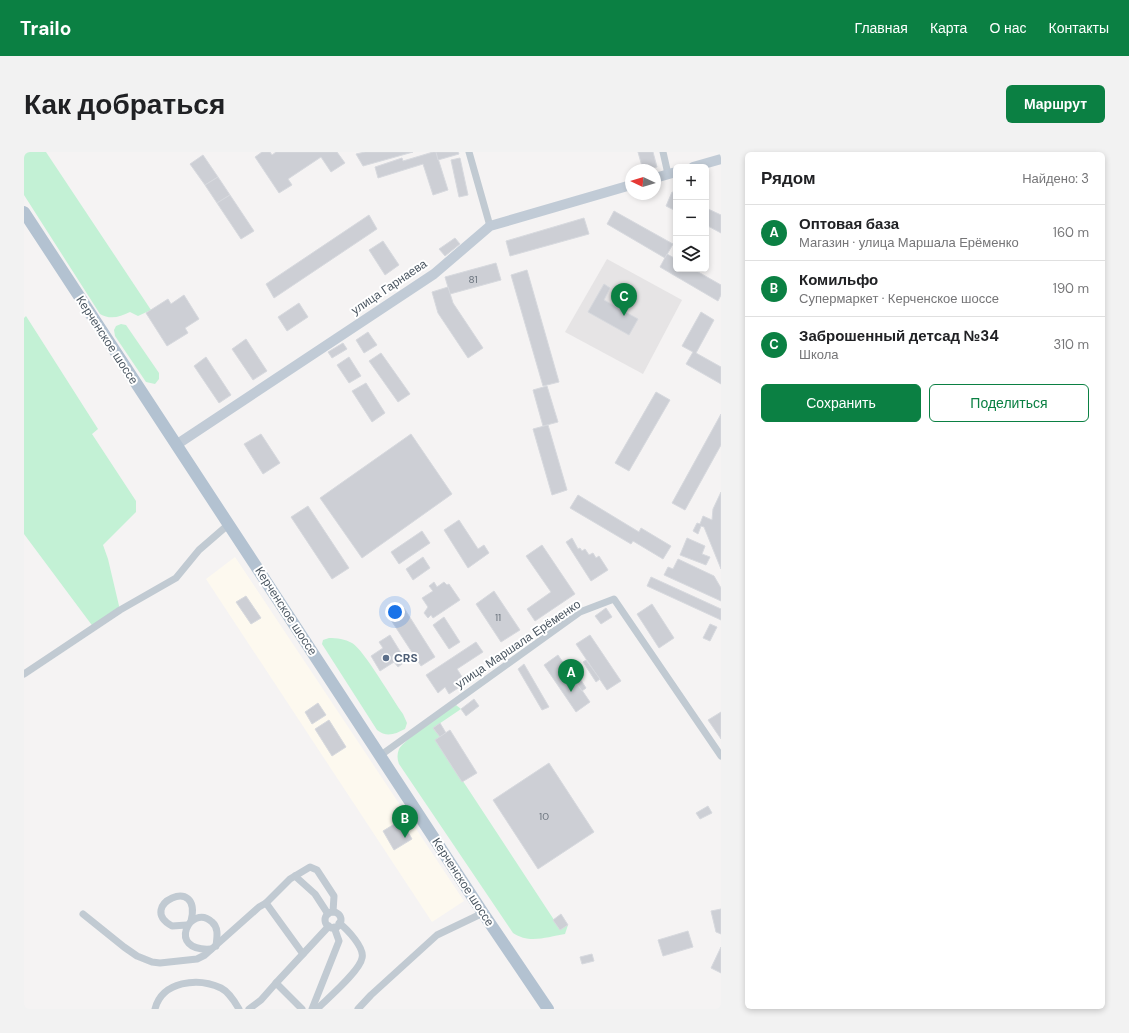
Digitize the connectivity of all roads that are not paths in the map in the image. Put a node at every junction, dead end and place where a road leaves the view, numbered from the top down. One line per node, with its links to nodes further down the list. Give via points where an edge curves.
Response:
1 (469, 152): 9 (street)
2 (663, 152): 5 (street)
3 (721, 159): 4 (street)
4 (704, 164)
5 (672, 173): 6 (street)
6 (661, 176)
7 (625, 187): 9 (street, улица Гарнаева)
8 (24, 212): 10 (main road, Керченское шоссе)
9 (490, 226): 10 (street, улица Гарнаева, via 434,274)
10 (176, 445): 11 (main road, Керченское шоссе)
11 (229, 524): 12 (street, via 199,550 176,578 120,610); 13 (main road, Керченское шоссе)
12 (24, 674)
13 (381, 755): 14 (street, улица Маршала Ерёменко, via 580,612 614,599); 18 (main road, Керченское шоссе)
14 (721, 756)
15 (295, 876): 16 (street, via 279,888); 17 (street); 17 (street, via 310,867 317,870 334,896)
16 (266, 904): 22 (street); 23 (street)
17 (331, 913): 21 (street, via 339,916); 21 (street, via 325,920)
18 (483, 913): 31 (street, via 437,935); 32 (main road, Керченское шоссе)
19 (83, 914): 22 (street, via 124,947 152,962 197,959)
20 (189, 923): 20 (street, via 172,926 164,920 162,910 166,900 175,896 189,901 193,910); 22 (street, via 185,936 190,945 200,950); 22 (street, via 201,917 211,921 217,929)
21 (334, 926): 23 (street); 29 (street, via 339,942); 30 (street, via 350,933 363,952 363,958 358,967)
22 (213, 948)
23 (303, 954): 24 (street)
24 (276, 983): 27 (street); 28 (street)
25 (155, 1009): 26 (street, via 162,996 171,988 182,983 192,983 222,988)
26 (239, 1009)
27 (249, 1009)
28 (302, 1009)
29 (312, 1009)
30 (317, 1009)
31 (358, 1009)
32 (548, 1009)

